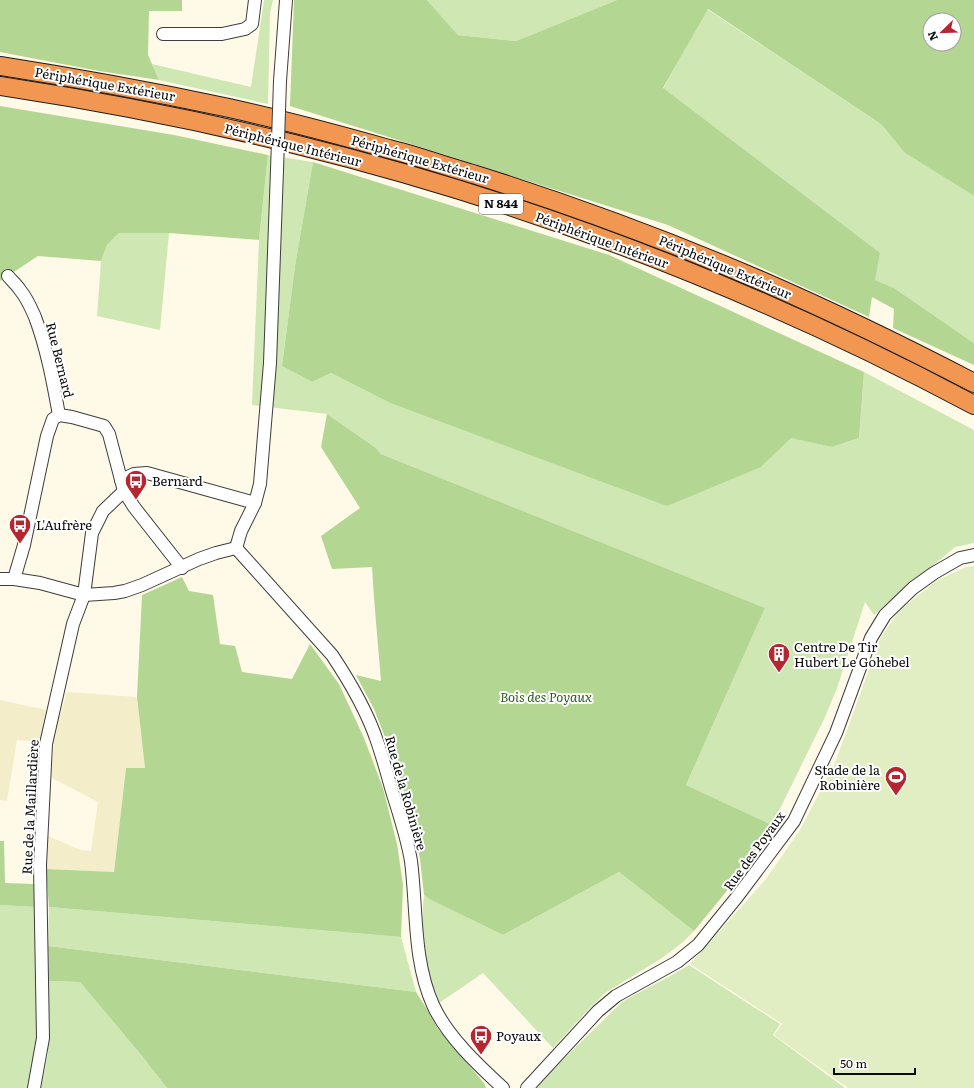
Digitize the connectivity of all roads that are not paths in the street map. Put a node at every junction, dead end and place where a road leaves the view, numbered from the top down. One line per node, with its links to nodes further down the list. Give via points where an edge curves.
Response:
1 (255, 0): 3 (street, via 252,24 246,30 222,34)
2 (286, 0): 11 (street, bridge, via 280,81 268,383 260,484)
3 (163, 34)
4 (0, 66): 7 (highway, Périphérique Extérieur / N 844, via 150,92 261,116 391,149 510,186 628,228 765,283 858,325)
5 (0, 86): 8 (highway, Périphérique Intérieur / N 844, via 194,121 296,144 386,168 508,206 653,258 759,302 867,351)
6 (8, 276): 9 (street, Rue Bernard, via 21,290 39,328 46,349)
7 (974, 383)
8 (974, 405)
9 (59, 415): 10 (street, Rue Bernard, via 104,426 109,434); 16 (street, via 54,419 47,436 24,545)
10 (122, 486): 11 (street, via 134,474 147,473); 14 (street, Rue Bernard, via 134,507); 17 (street, Rue de la Maillardière, via 103,511 92,533)
11 (255, 503): 12 (street, via 240,531)
12 (236, 548): 14 (street, via 216,553); 19 (street, Rue de la Robinière, via 332,656 362,705 377,740 402,821 410,861 417,938 433,1006 451,1033 480,1067)
13 (974, 556): 20 (street, Rue des Poyaux, via 960,558 934,573 913,588 885,616 871,638 836,733 794,821 698,945 677,962 608,1002)
14 (182, 568): 17 (street, via 125,591)
15 (0, 579): 16 (street)
16 (14, 579): 17 (street)
17 (84, 595): 18 (street, Rue de la Maillardière, via 73,624 46,744 40,865 43,1038)
18 (34, 1088)
19 (503, 1088)
20 (527, 1088)

